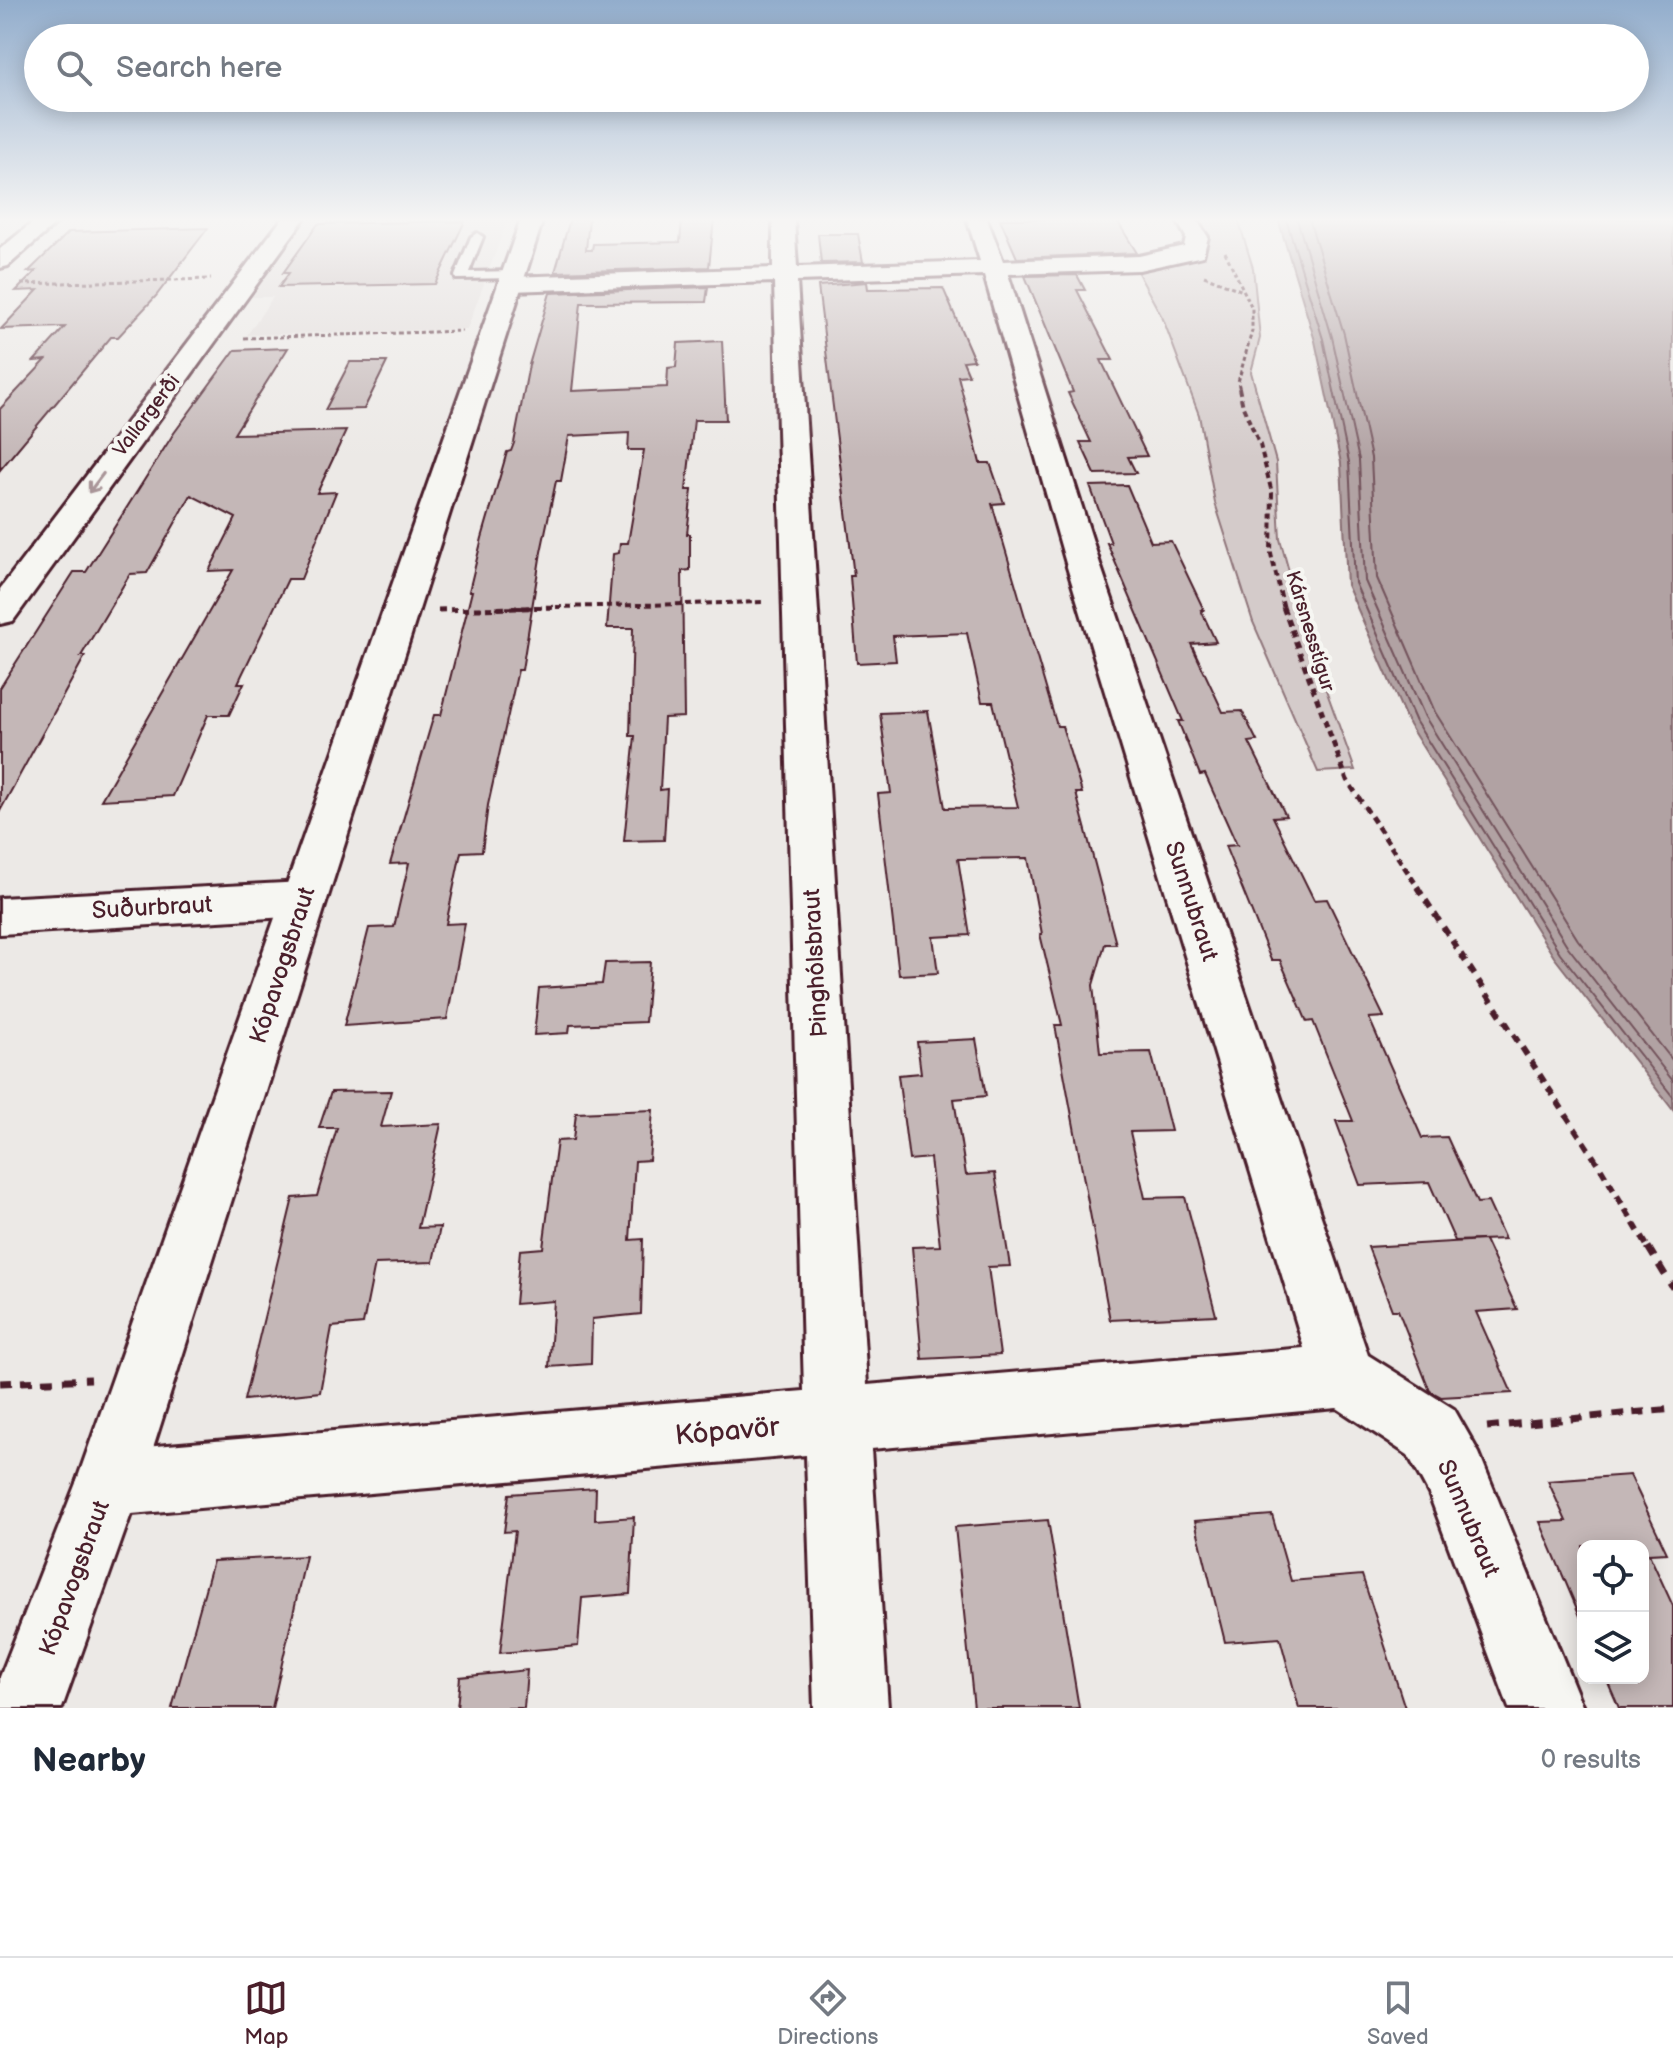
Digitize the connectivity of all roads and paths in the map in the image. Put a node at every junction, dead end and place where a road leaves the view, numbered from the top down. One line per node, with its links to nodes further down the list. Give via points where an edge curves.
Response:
1 (233, 299): 7 (street, Vallargerði)
2 (506, 299): 6 (street, Kópavogsbraut)
3 (788, 299): 8 (street, Þinghólsbraut)
4 (1003, 299): 14 (street, Sunnubraut)
5 (1248, 299): 13 (path, Kársnesstígur, via 1252,331 1238,382 1272,493 1271,554 1287,623 1347,780)
6 (495, 330): 7 (path); 11 (street, Kópavogsbraut)
7 (203, 339): 10 (street, Vallargerði, one-way to 10)
8 (798, 602): 9 (path); 18 (street, Þinghólsbraut)
9 (436, 610)
10 (0, 613)
11 (304, 899): 12 (street, Suðurbraut); 20 (street, Kópavogsbraut)
12 (0, 916)
13 (1673, 1288)
14 (1344, 1376): 18 (street, Kópavör); 19 (street, Sunnubraut)
15 (101, 1379): 16 (path)
16 (0, 1383)
17 (1673, 1409): 19 (path)
18 (837, 1420): 20 (street, Kópavör); 22 (street, Þinghólsbraut)
19 (1431, 1432): 23 (street, Sunnubraut, via 1456,1476)
20 (109, 1483): 21 (street, Kópavogsbraut)
21 (25, 1708)
22 (851, 1708)
23 (1546, 1708)

